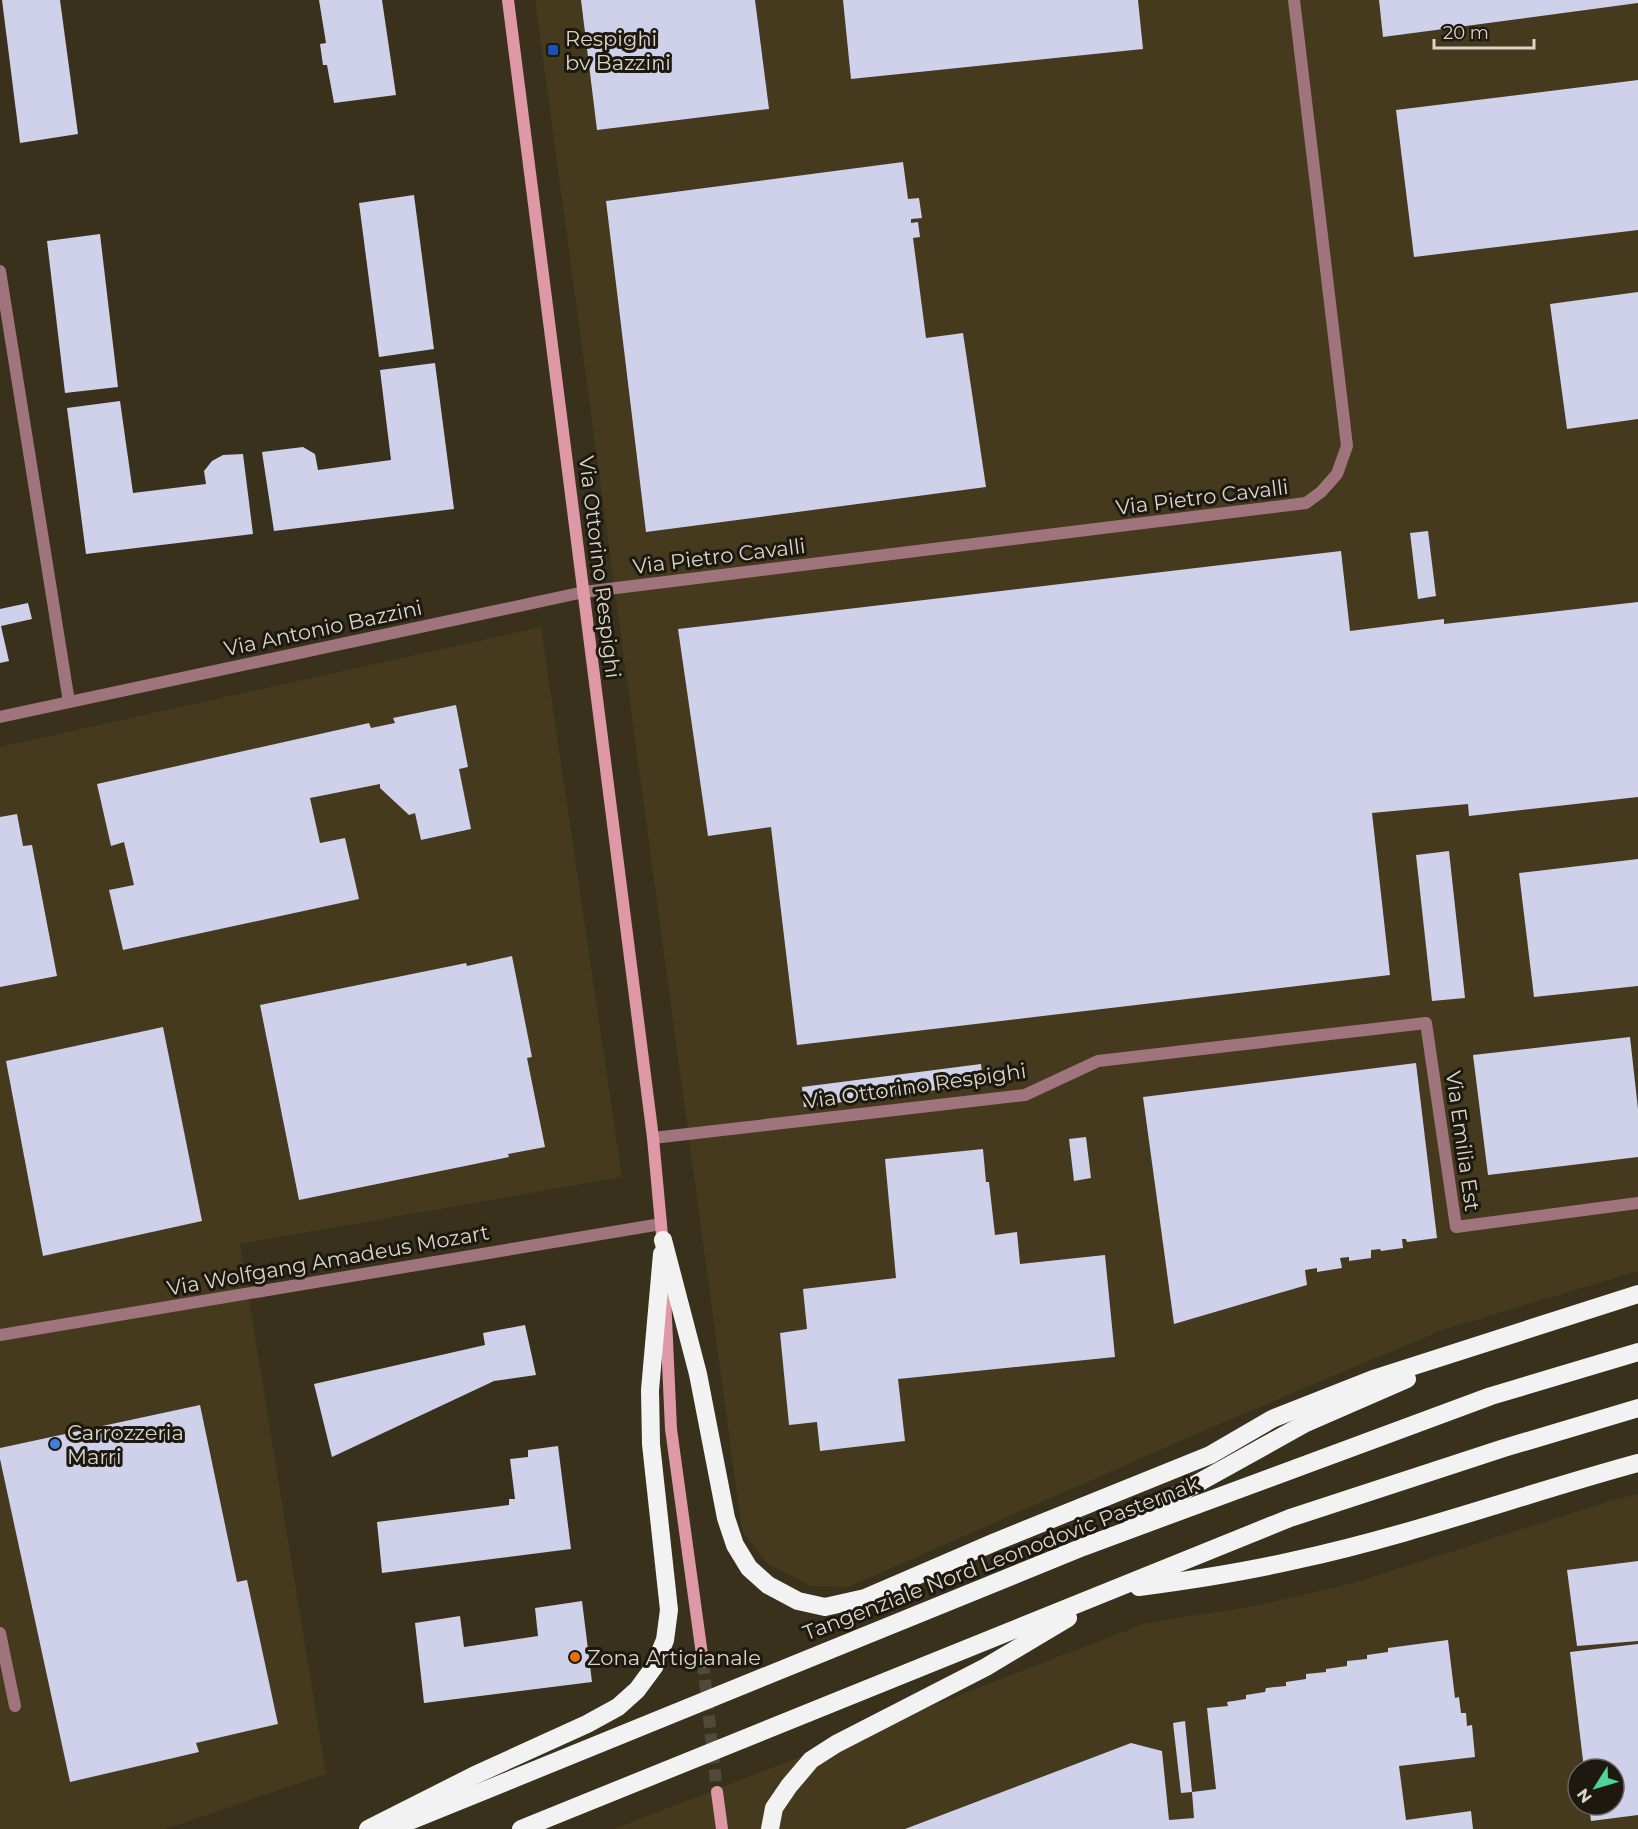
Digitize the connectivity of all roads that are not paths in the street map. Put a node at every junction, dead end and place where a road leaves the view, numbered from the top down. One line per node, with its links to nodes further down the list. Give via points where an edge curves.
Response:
1 (508, 0): 4 (street, Via Ottorino Respighi)
2 (1294, 0): 4 (street, Via Pietro Cavalli, via 1347,446 1337,474 1321,492 1306,504)
3 (0, 271): 5 (street)
4 (584, 592): 5 (street, Via Antonio Bazzini); 8 (street, Via Ottorino Respighi)
5 (69, 702): 6 (street, Via Antonio Bazzini)
6 (0, 717)
7 (1426, 1023): 8 (street, Via Ottorino Respighi, via 1098,1061 1025,1095); 9 (street, Via Emilia Est, via 1456,1227)
8 (653, 1138): 10 (street, Via Ottorino Respighi)
9 (1638, 1203)
10 (662, 1232): 12 (street, Via Wolfgang Amadeus Mozart); 13 (highway, via 735,1545 749,1568 768,1585 798,1601 825,1607 865,1598 1210,1455 1272,1419 1373,1378); 20 (street, Via Ottorino Respighi, via 671,1429); 23 (highway, via 650,1390 651,1444 669,1610 654,1667 618,1707)
11 (1638, 1294): 13 (highway)
12 (0, 1335)
13 (1494, 1341): 17 (highway, via 1305,1423)
14 (1638, 1352): 17 (highway, Tangenziale Nord Leonodovic Pasternak, via 1491,1396)
15 (1638, 1408): 18 (highway, via 1290,1518)
16 (1638, 1465): 18 (highway, via 1297,1560 1200,1579)
17 (1083, 1547): 24 (highway, Tangenziale Nord Leonodovic Pasternak)
18 (1115, 1589): 25 (highway); 27 (highway, via 986,1667 811,1760 774,1808)
19 (0, 1633): 21 (street)
20 (703, 1662)
21 (15, 1706)
22 (717, 1792): 26 (street)
23 (368, 1829)
24 (390, 1829)
25 (521, 1829)
26 (722, 1829)
27 (770, 1829)

